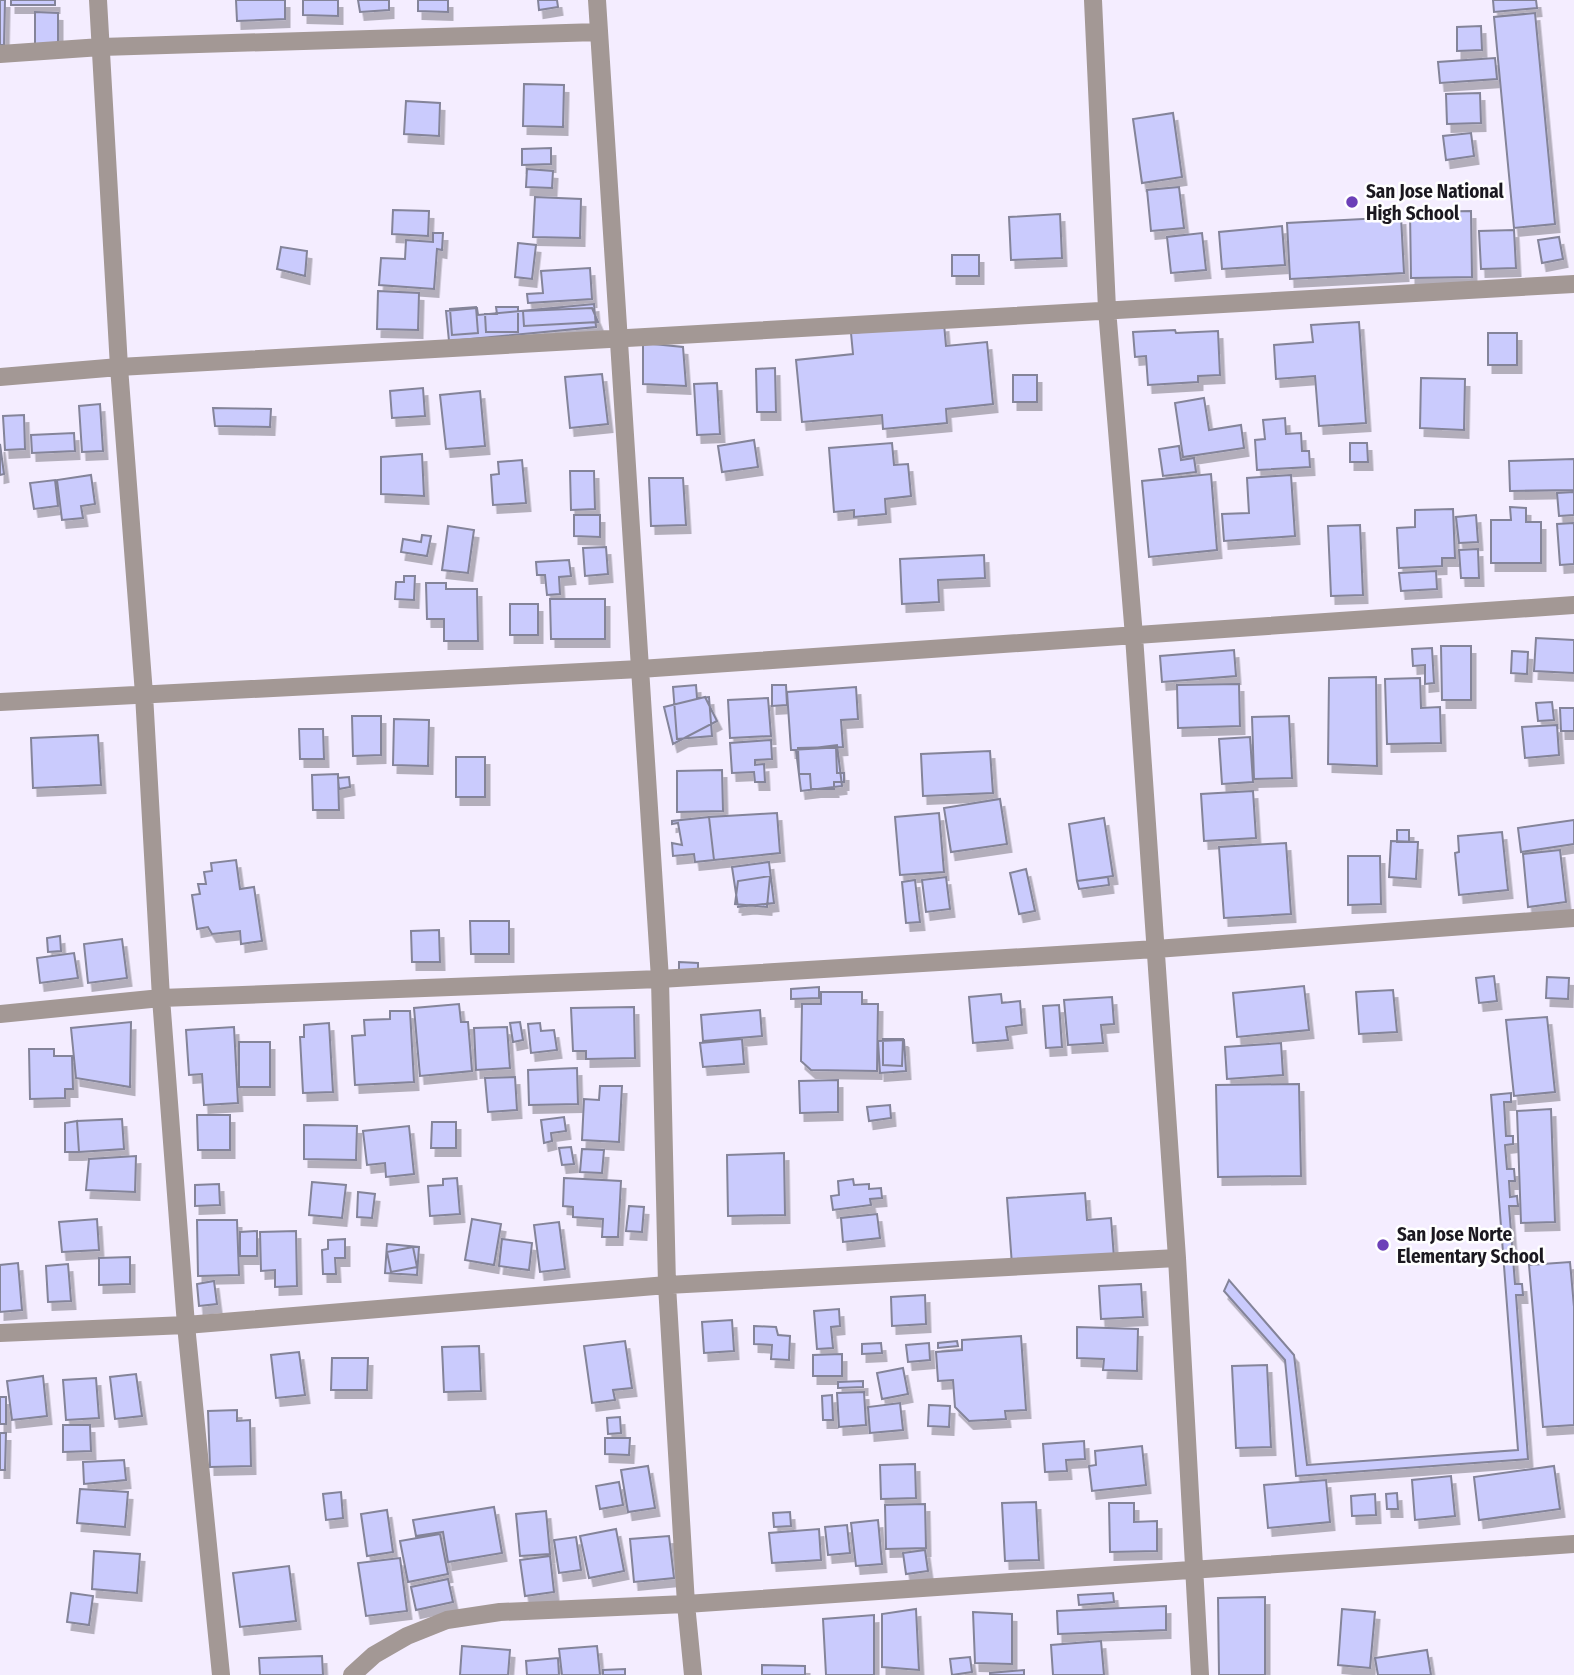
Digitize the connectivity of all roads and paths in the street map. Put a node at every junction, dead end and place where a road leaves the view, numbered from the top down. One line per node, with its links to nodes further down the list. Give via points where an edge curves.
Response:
1 (98, 0): 5 (street)
2 (597, 0): 4 (street)
3 (1093, 0): 8 (street)
4 (598, 32): 5 (street); 9 (street)
5 (101, 47): 6 (street); 10 (street)
6 (0, 54)
7 (1574, 284): 8 (street)
8 (1107, 309): 9 (street); 13 (street)
9 (617, 339): 10 (street); 14 (street)
10 (119, 367): 11 (street); 15 (street)
11 (0, 377)
12 (1574, 605): 13 (street)
13 (1134, 636): 14 (street); 18 (street)
14 (640, 669): 15 (street); 19 (street)
15 (145, 694): 16 (street); 20 (street)
16 (0, 702)
17 (1574, 918): 18 (street)
18 (1156, 949): 19 (street); 22 (street)
19 (660, 979): 20 (street); 23 (street)
20 (161, 998): 21 (street); 24 (street)
21 (0, 1014)
22 (1177, 1258): 23 (street); 27 (street)
23 (667, 1285): 24 (street); 28 (street)
24 (186, 1325): 25 (street); 29 (street)
25 (0, 1333)
26 (1574, 1544): 27 (street)
27 (1196, 1571): 28 (street); 32 (street)
28 (686, 1604): 30 (street, via 500,1612 447,1620 374,1655); 31 (street)
29 (221, 1675)
30 (352, 1675)
31 (693, 1675)
32 (1200, 1675)

